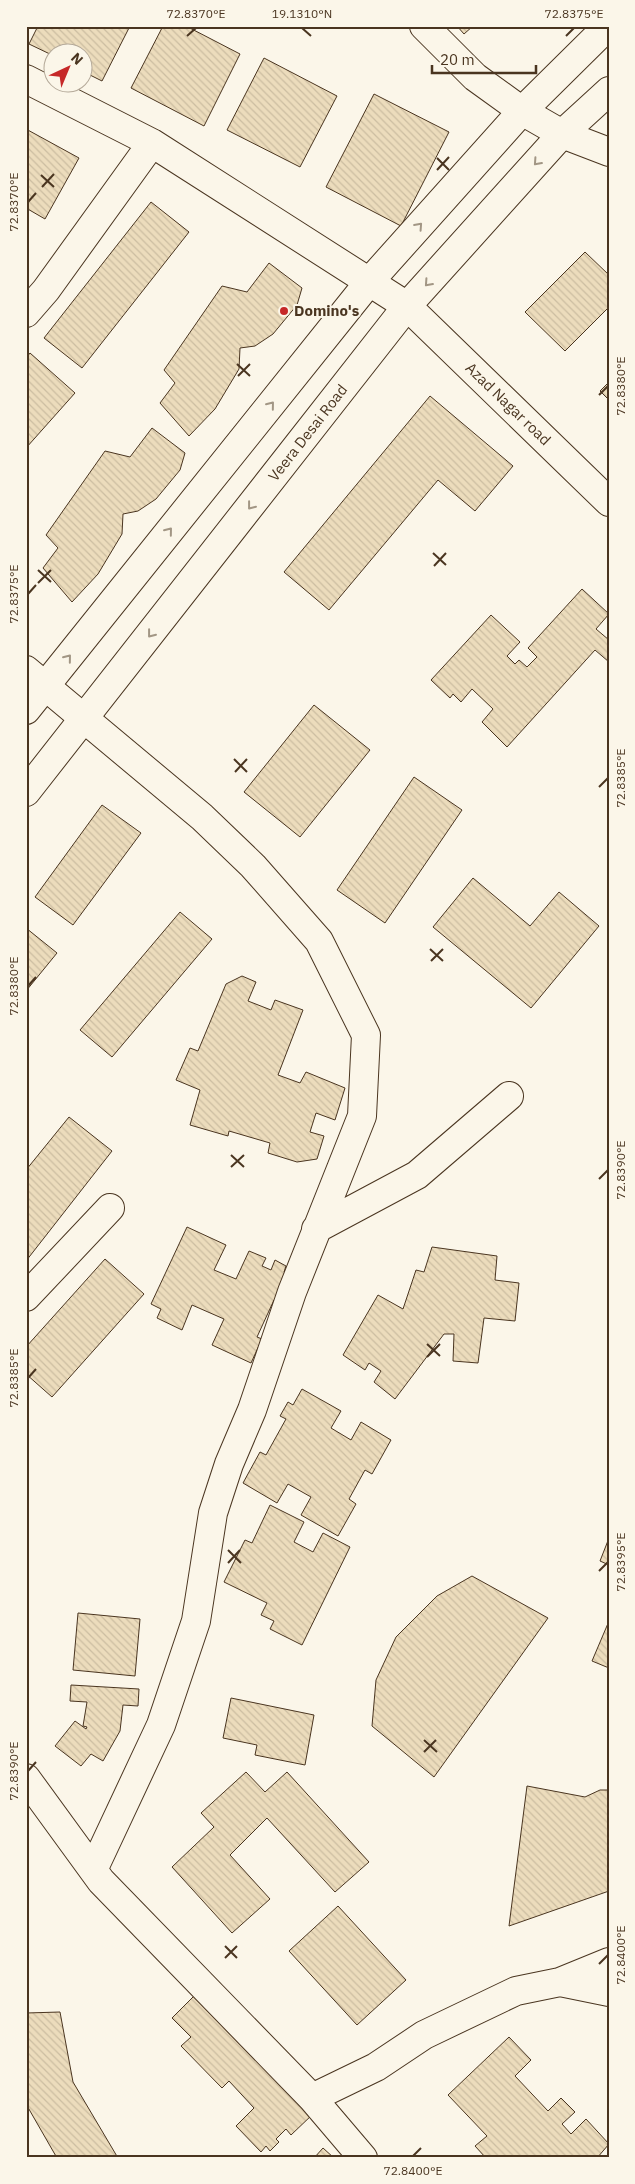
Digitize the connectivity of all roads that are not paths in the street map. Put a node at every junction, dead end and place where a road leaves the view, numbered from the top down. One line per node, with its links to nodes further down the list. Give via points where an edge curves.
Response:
1 (424, 26): 5 (street, via 475,77)
2 (608, 26): 5 (street)
3 (26, 79): 7 (street, Azad Nagar road)
4 (609, 91): 6 (street, Veera Desai Road)
5 (522, 110): 6 (street); 9 (street, one-way to 5)
6 (562, 134): 8 (street); 10 (street, Veera Desai Road, one-way to 10)
7 (152, 143): 9 (street, Azad Nagar road); 11 (street)
8 (609, 152)
9 (369, 282): 10 (street, Azad Nagar road); 13 (street, one-way to 9)
10 (407, 306): 12 (street, Azad Nagar road); 15 (street, Veera Desai Road, one-way to 15)
11 (26, 313)
12 (609, 502)
13 (36, 678): 14 (street); 15 (street)
14 (26, 710)
15 (84, 718): 16 (street, Veera Desai Road); 19 (street, via 202,817 253,866 298,916 319,940 366,1035 362,1116)
16 (26, 792)
17 (509, 1096): 19 (street, via 418,1176)
18 (110, 1208): 20 (street)
19 (316, 1229): 22 (street, via 213,1513 196,1622 162,1725)
20 (26, 1296)
21 (26, 1778): 22 (street)
22 (94, 1868): 26 (street, via 101,1881)
23 (609, 1962): 24 (street)
24 (560, 1982): 25 (street); 26 (street, via 516,1991 424,2035 376,2067)
25 (609, 1992)
26 (312, 2098): 27 (street)
27 (362, 2158)

